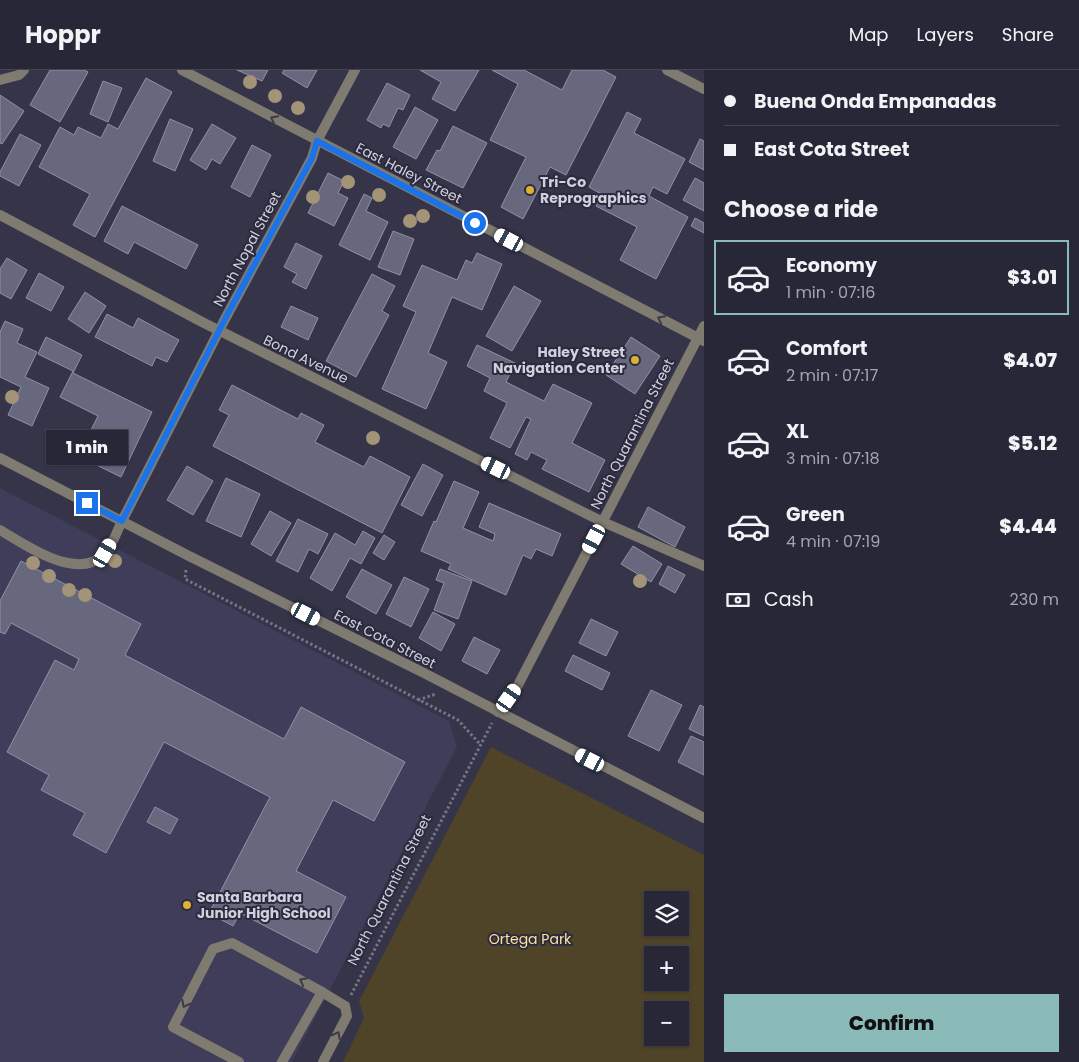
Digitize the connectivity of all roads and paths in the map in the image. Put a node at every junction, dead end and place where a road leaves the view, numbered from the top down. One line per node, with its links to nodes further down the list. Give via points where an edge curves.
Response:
1 (24, 70): 5 (street)
2 (182, 70): 7 (street, East Haley Street, one-way to 2)
3 (355, 70): 7 (street, North Nopal Street)
4 (667, 70): 6 (street)
5 (0, 80)
6 (704, 88)
7 (317, 141): 10 (street, North Nopal Street, via 312,158); 11 (street, East Haley Street, one-way to 7)
8 (0, 215): 10 (street, Bond Avenue)
9 (704, 326): 11 (street, North Quarantina Street)
10 (219, 330): 13 (street, North Nopal Street); 14 (street, Bond Avenue)
11 (701, 340): 14 (street, North Quarantina Street)
12 (0, 458): 13 (street, East Cota Street)
13 (122, 521): 15 (street, North Nopal Street, via 105,553 82,565 60,562); 18 (street, East Cota Street)
14 (602, 522): 16 (street, Bond Avenue); 18 (street, North Quarantina Street, via 517,687)
15 (0, 530)
16 (704, 566)
17 (185, 579): 20 (path, via 458,720)
18 (498, 712): 21 (street, East Cota Street)
19 (487, 731): 20 (path, North Quarantina Street)
20 (480, 744): 23 (path, North Quarantina Street)
21 (704, 818)
22 (322, 992): 23 (street); 24 (street, one-way to 24, via 232,943 213,949 173,1027); 25 (street)
23 (345, 1006): 26 (street, one-way to 23, via 347,1016)
24 (239, 1062)
25 (282, 1062)
26 (323, 1062)

